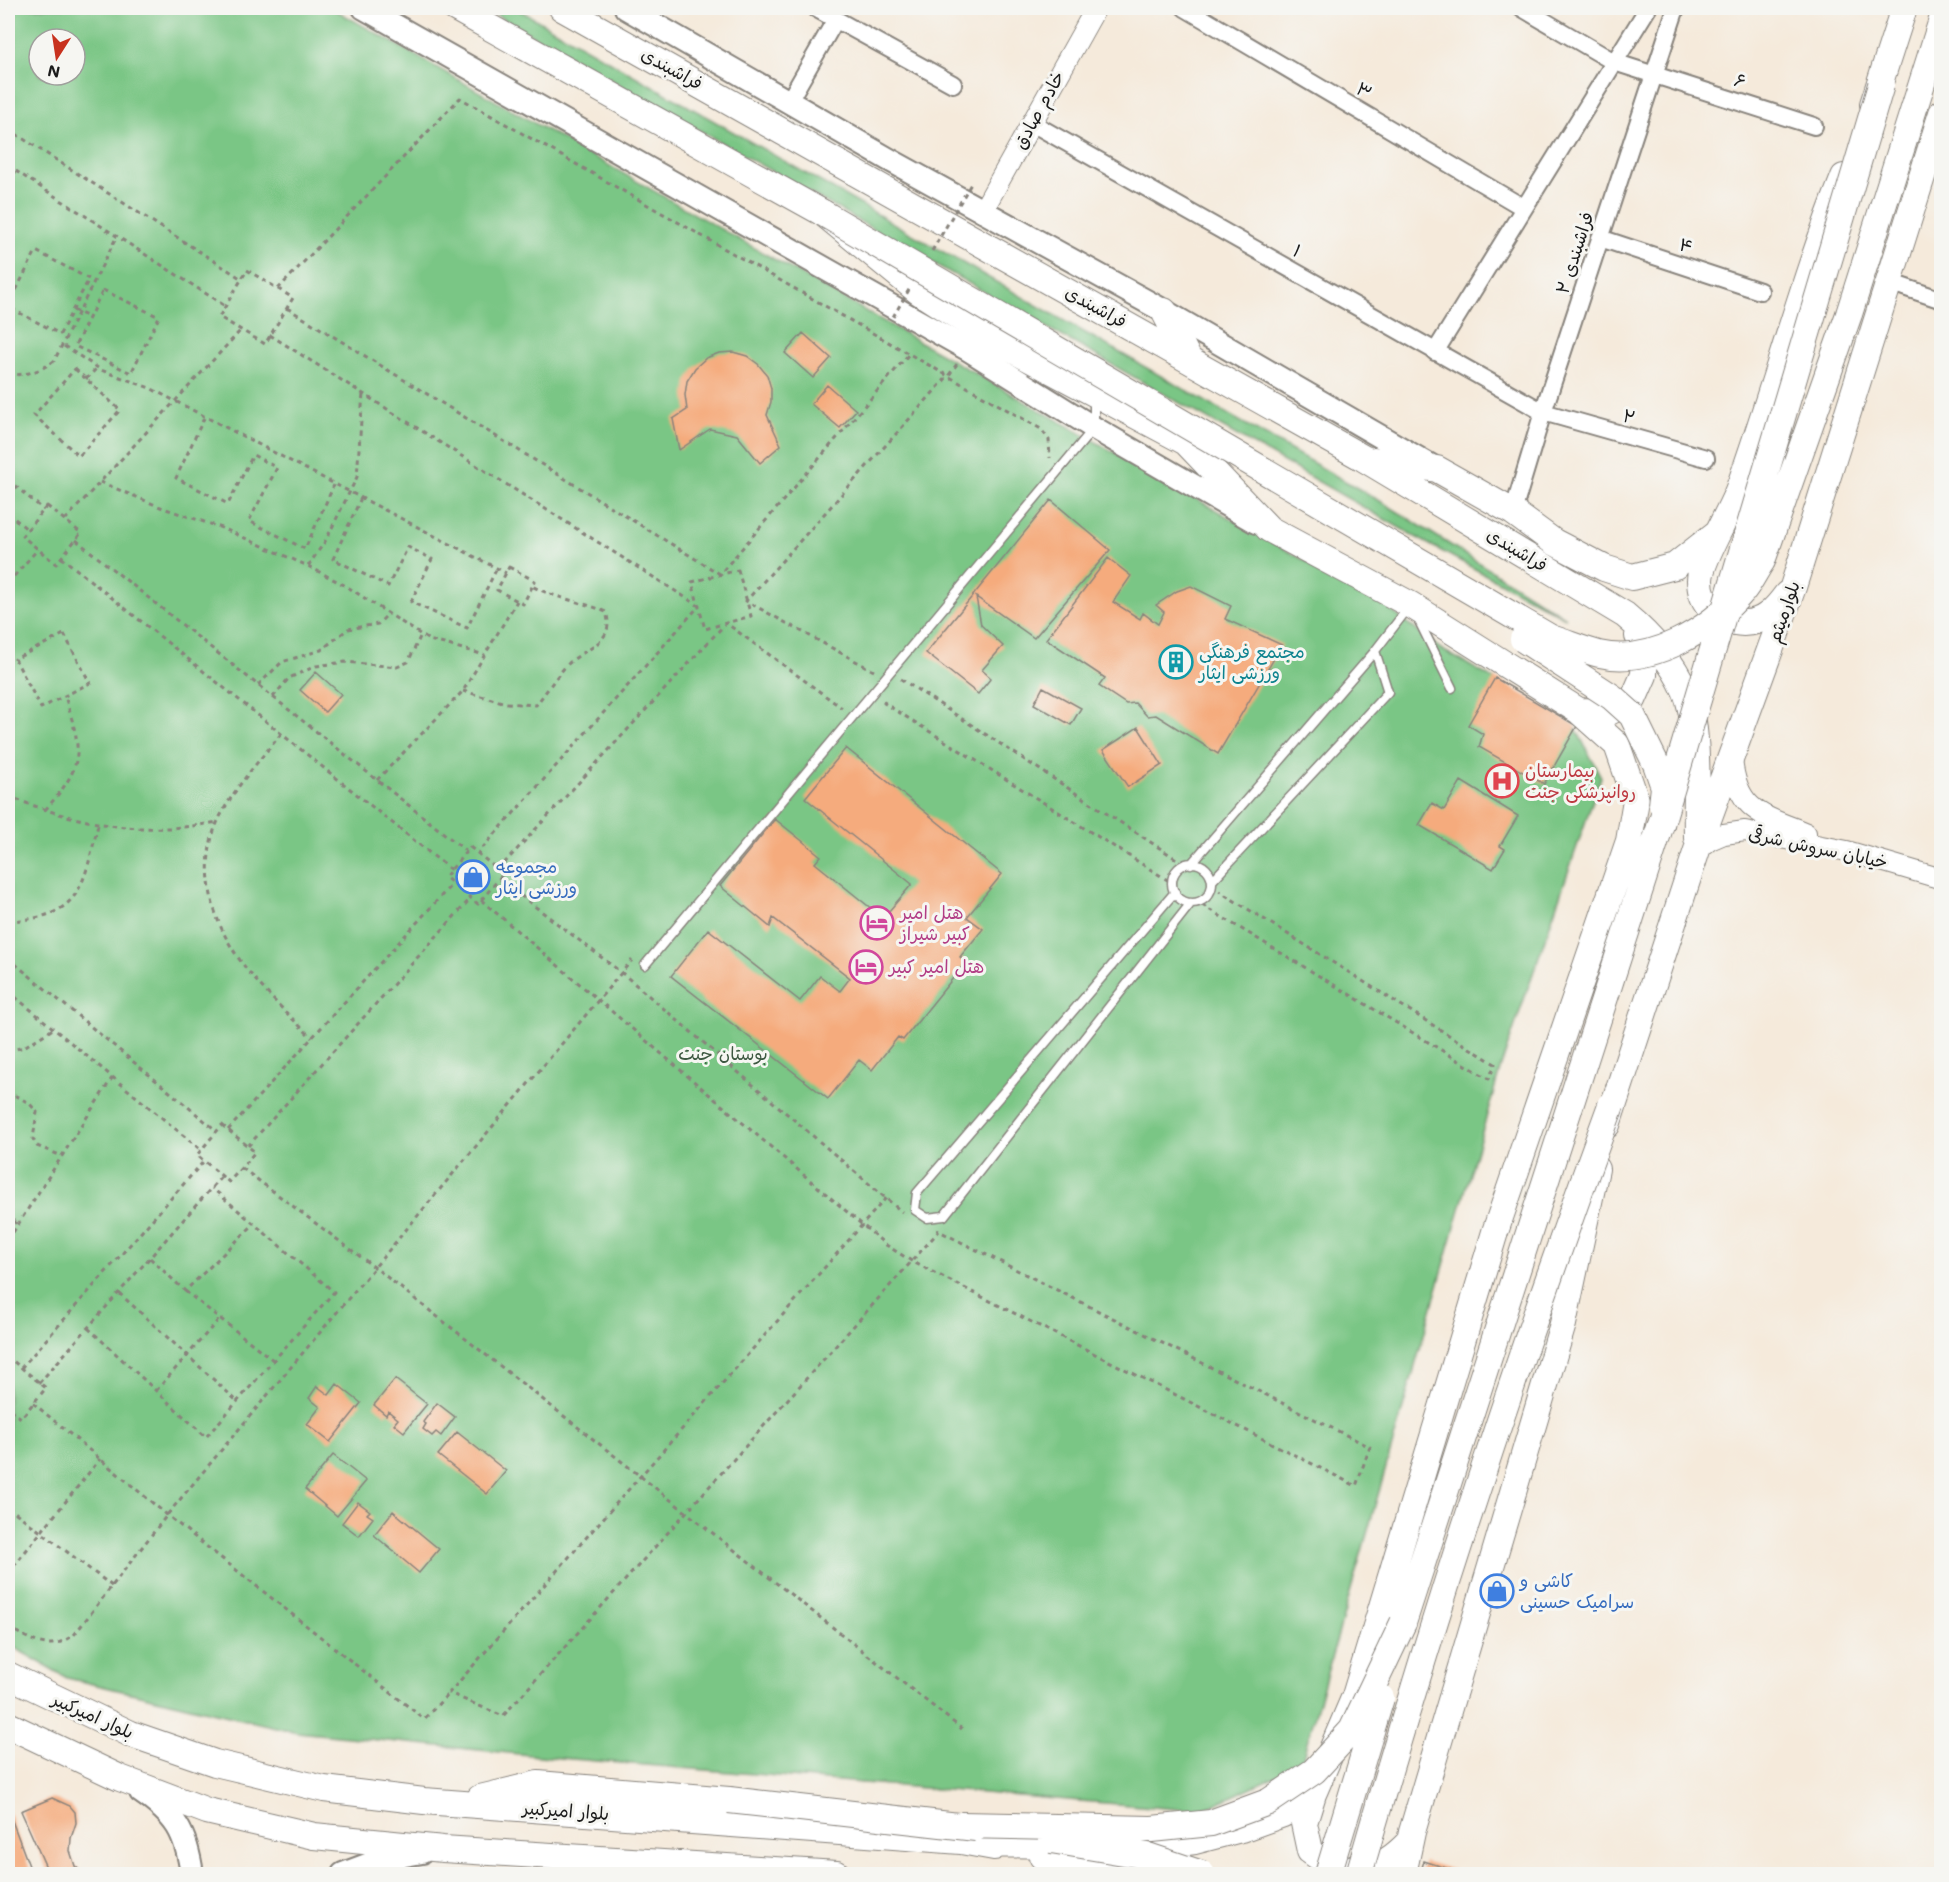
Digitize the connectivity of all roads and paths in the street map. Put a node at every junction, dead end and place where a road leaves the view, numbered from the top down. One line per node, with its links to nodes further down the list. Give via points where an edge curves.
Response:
1 (364, 8): 59 (main road, via 959,344)
2 (456, 8): 26 (main road)
3 (562, 8): 49 (main road, فراشبندی)
4 (626, 8): 18 (main road, فراشبندی)
5 (815, 8): 12 (street)
6 (1096, 8): 20 (street, خادم صادق)
7 (1185, 8): 25 (street, ۳)
8 (1521, 8): 14 (street, ۶)
9 (1648, 8): 14 (street)
10 (1676, 8): 15 (street, ۲ فراشبندی)
11 (1904, 8): 17 (main road)
12 (836, 19): 16 (street); 18 (street)
13 (1941, 20): 26 (main road, bridge, via 1852,303 1761,561 1742,592 1712,619 1676,642 1651,652 1601,654 1551,638)
14 (1614, 62): 15 (street, ۶); 25 (street)
15 (1654, 74): 21 (street, ۶); 29 (street, ۲ فراشبندی)
16 (952, 84)
17 (1881, 85): 74 (main road, via 1819,238 1739,489); 113 (main road, bridge)
18 (789, 101): 27 (main road, فراشبندی)
19 (1941, 113): 23 (main road, بلوارمیثم)
20 (1032, 123): 27 (street, خادم صادق); 47 (street, ۱)
21 (1814, 126)
22 (8, 129): 32 (path)
23 (1937, 146): 33 (main road, بلوارمیثم)
24 (8, 166): 28 (path)
25 (1524, 208): 47 (street)
26 (823, 213): 55 (main road, via 918,291 998,342)
27 (982, 213): 41 (main road, فراشبندی)
28 (117, 236): 37 (path); 42 (path)
29 (1600, 238): 35 (street, ۴); 57 (street, ۲ فراشبندی)
30 (8, 239): 31 (path, via 12,241)
31 (8, 248)
32 (242, 279): 34 (path, via 247,270); 37 (path)
33 (1889, 282): 36 (street); 86 (main road, بلوارمیثم)
34 (278, 289): 39 (path, via 293,298); 48 (path, via 460,98)
35 (1760, 291)
36 (1941, 300)
37 (225, 306): 44 (path, via 219,317)
38 (8, 307): 40 (path, via 60,334); 40 (path, via 36,251 89,279)
39 (287, 308): 45 (path); 83 (path)
40 (73, 310): 42 (path)
41 (1164, 311): 49 (main road); 64 (main road, فراشبندی)
42 (80, 313): 43 (path); 46 (path)
43 (89, 317): 43 (path, via 75,346 131,373 159,318 103,290)
44 (241, 330): 45 (path, via 265,344); 56 (path)
45 (270, 335): 54 (path)
46 (64, 346): 50 (path); 51 (path, via 42,370)
47 (1435, 352): 57 (street, ۱)
48 (909, 354): 52 (path); 83 (path)
49 (1188, 358): 61 (main road, فراشبندی)
50 (98, 367): 53 (path); 56 (path, via 150,388)
51 (8, 375)
52 (948, 376): 63 (path, via 1041,429 1049,440); 88 (path)
53 (86, 379): 53 (path, via 75,369 34,415 79,456 120,410)
54 (363, 393): 68 (path, via 357,477); 90 (path)
55 (1094, 393): 59 (lane); 60 (main road)
56 (173, 403): 58 (path); 66 (path)
57 (1543, 412): 62 (street, ۲); 71 (street, ۲ فراشبندی)
58 (204, 418): 67 (path); 67 (path, via 176,478 228,504 253,455 277,468 249,521 305,549)
59 (1094, 428): 75 (main road); 131 (lane)
60 (1184, 439): 75 (main road); 113 (main road, bridge, via 1530,643 1612,697 1632,715 1656,764 1664,787)
61 (1363, 458): 64 (main road); 92 (main road, فراشبندی)
62 (1706, 458)
63 (1050, 460)
64 (1437, 469): 71 (main road)
65 (8, 480): 70 (path)
66 (100, 482): 73 (path); 80 (path, via 222,528)
67 (334, 485): 68 (path)
68 (349, 493): 69 (path); 80 (path)
69 (361, 498): 81 (path); 81 (path, via 333,559 388,586 408,547 432,559 411,602 467,628)
70 (44, 510): 73 (path, via 47,506); 76 (path)
71 (1513, 512): 74 (main road, via 1554,542 1604,568 1632,577 1675,566)
72 (8, 513): 76 (path)
73 (64, 520): 77 (path, via 81,533)
74 (1722, 528): 86 (main road, via 1700,579 1710,608 1724,618 1755,623 1774,611)
75 (1269, 529): 89 (main road)
76 (28, 530): 78 (path, via 22,536)
77 (76, 540): 79 (path); 98 (path)
78 (38, 549): 79 (path, via 56,564); 84 (path)
79 (61, 557): 107 (path)
80 (308, 566): 91 (path)
81 (497, 568): 82 (path)
82 (506, 573): 85 (path, via 509,567 535,581); 87 (path, via 497,590)
83 (720, 574): 88 (path, via 738,570); 90 (path, via 692,582)
84 (8, 583)
85 (532, 586): 87 (path, via 523,604); 101 (path, via 556,598 606,612 607,633 602,642 570,662 536,705 506,703)
86 (1793, 587): 108 (main road, بلوارمیثم)
87 (517, 601): 96 (path)
88 (746, 601): 93 (path, via 751,616); 97 (path, via 874,671)
89 (1411, 605): 95 (lane); 100 (lane); 106 (main road)
90 (699, 606): 93 (path, via 705,629); 118 (path)
91 (388, 614): 94 (path); 98 (path, via 378,624 348,629 321,650 282,662)
92 (1625, 615): 106 (main road, via 1646,648 1644,675 1633,700 1609,712); 115 (main road, فراشبندی, via 1650,636 1686,691 1694,733)
93 (726, 623): 105 (path, via 842,708); 121 (path)
94 (421, 635): 96 (path); 104 (path, via 408,662 397,667 345,662 316,666 289,678)
95 (1375, 651): 119 (lane); 124 (lane, via 1388,692)
96 (485, 655): 101 (path)
97 (868, 678)
98 (258, 685): 104 (path)
99 (896, 686): 119 (path, via 902,677)
100 (1452, 688)
101 (463, 691): 109 (path)
102 (890, 694): 125 (path, via 884,703)
103 (65, 696): 103 (path, via 90,682 64,634 15,659 41,708); 111 (path, via 79,748 76,767 66,787)
104 (273, 698): 109 (path)
105 (848, 701)
106 (1579, 711): 186 (main road, via 1617,744 1636,800 1629,841 1495,1232 1354,1696)
107 (281, 734): 112 (path); 120 (path)
108 (1732, 759): 115 (main road, بلوارمیثم); 117 (street, via 1740,795 1751,808)
109 (377, 780): 116 (path)
110 (8, 796): 111 (path)
111 (45, 810): 114 (path)
112 (217, 822): 114 (path, via 155,830); 134 (path, via 208,865 213,909 220,930 262,988)
113 (1661, 824): 179 (main road)
114 (98, 825): 128 (path, via 79,890 59,911 40,919)
115 (1698, 850): 117 (street, خیابان سروش شرقی, via 1724,834 1745,831); 140 (main road, بلوارمیثم)
116 (466, 851): 118 (path, via 470,847); 120 (path)
117 (1847, 851): 122 (street, خیابان سروش شرقی)
118 (477, 853): 121 (path)
119 (1188, 864): 124 (lane, via 1207,869); 125 (lane, via 1177,871)
120 (451, 870): 123 (path, via 445,877)
121 (498, 870): 126 (path, via 503,874 478,904)
122 (1941, 879)
123 (453, 883): 126 (path); 134 (path)
124 (1212, 884): 127 (lane, via 1206,898); 127 (path, via 1495,1064 1489,1079)
125 (1174, 888): 127 (lane, via 1182,900); 127 (lane, via 917,1193 915,1210 927,1218 944,1216)
126 (471, 898): 143 (path)
127 (1195, 902)
128 (8, 921)
129 (637, 954): 157 (path)
130 (8, 958): 142 (path)
131 (645, 965)
132 (8, 991): 133 (path)
133 (53, 1029): 135 (path); 136 (path)
134 (312, 1038): 141 (path)
135 (8, 1052)
136 (112, 1077): 144 (path); 145 (path)
137 (8, 1090): 138 (path)
138 (12, 1094): 139 (path); 145 (path, via 29,1102 37,1112 33,1139 37,1146)
139 (8, 1098)
140 (1611, 1105): 189 (main road, via 1563,1324); 198 (main road, bridge, via 1549,1273 1424,1653)
141 (228, 1130): 142 (path, via 222,1125); 143 (path)
142 (217, 1131): 144 (path)
143 (248, 1146): 147 (path, via 255,1152)
144 (201, 1150): 146 (path, via 197,1155)
145 (62, 1156): 153 (path)
146 (204, 1161): 148 (path); 165 (path)
147 (242, 1168): 148 (path, via 229,1182); 157 (path)
148 (222, 1176): 149 (path)
149 (212, 1188): 152 (path); 156 (path)
150 (886, 1198): 172 (path)
151 (8, 1213): 153 (path)
152 (254, 1224): 158 (path); 163 (path, via 334,1292)
153 (17, 1225): 155 (path)
154 (939, 1231): 174 (path)
155 (8, 1240)
156 (150, 1258): 158 (path); 159 (path)
157 (374, 1267): 172 (path); 175 (path)
158 (186, 1291): 160 (path)
159 (119, 1293): 161 (path); 162 (path)
160 (220, 1318): 162 (path); 163 (path)
161 (88, 1328): 166 (path); 167 (path)
162 (187, 1356): 167 (path); 168 (path)
163 (273, 1360): 168 (path)
164 (8, 1367): 165 (path, via 12,1361)
165 (21, 1368): 166 (path)
166 (39, 1383): 169 (path, via 46,1388)
167 (156, 1391): 168 (path, via 206,1437)
168 (237, 1401)
169 (33, 1403): 170 (path, via 21,1419); 171 (path)
170 (8, 1408)
171 (100, 1459): 175 (path); 176 (path)
172 (642, 1476): 174 (path); 182 (path)
173 (8, 1507): 176 (path)
174 (687, 1513): 182 (path, via 503,1716); 184 (path)
175 (167, 1515): 178 (path); 182 (path, via 424,1719)
176 (41, 1532): 177 (path); 178 (path)
177 (8, 1573)
178 (112, 1586): 180 (path, via 74,1635 60,1644 31,1640)
179 (1403, 1623): 188 (main road, bridge, via 1352,1730 1314,1771 1268,1802 1211,1823 1152,1829); 197 (main road, bridge)
180 (8, 1627)
181 (8, 1675): 187 (main road, بلوار امیرکبیر, via 131,1734 215,1763 324,1789)
182 (449, 1693)
183 (8, 1725): 185 (main road)
184 (962, 1729)
185 (120, 1778): 191 (main road, via 207,1811 314,1836); 192 (main road, via 164,1808 183,1833)
186 (1313, 1794): 189 (main road, via 1304,1823 1310,1851 1328,1865 1350,1872 1376,1867 1397,1855); 190 (main road, via 1283,1814 1195,1841 1153,1846)
187 (463, 1804): 188 (main road, bridge, via 538,1784); 190 (main road, بلوار امیرکبیر)
188 (960, 1825): 196 (main road, bridge, via 1148,1856)
189 (1410, 1841): 199 (main road)
190 (979, 1844): 195 (main road, بلوار امیرکبیر)
191 (443, 1849): 193 (main road, via 383,1858); 194 (main road)
192 (192, 1875)
193 (343, 1875)
194 (837, 1875)
195 (1142, 1875)
196 (1202, 1875)
197 (1328, 1875)
198 (1359, 1875)
199 (1403, 1875)

